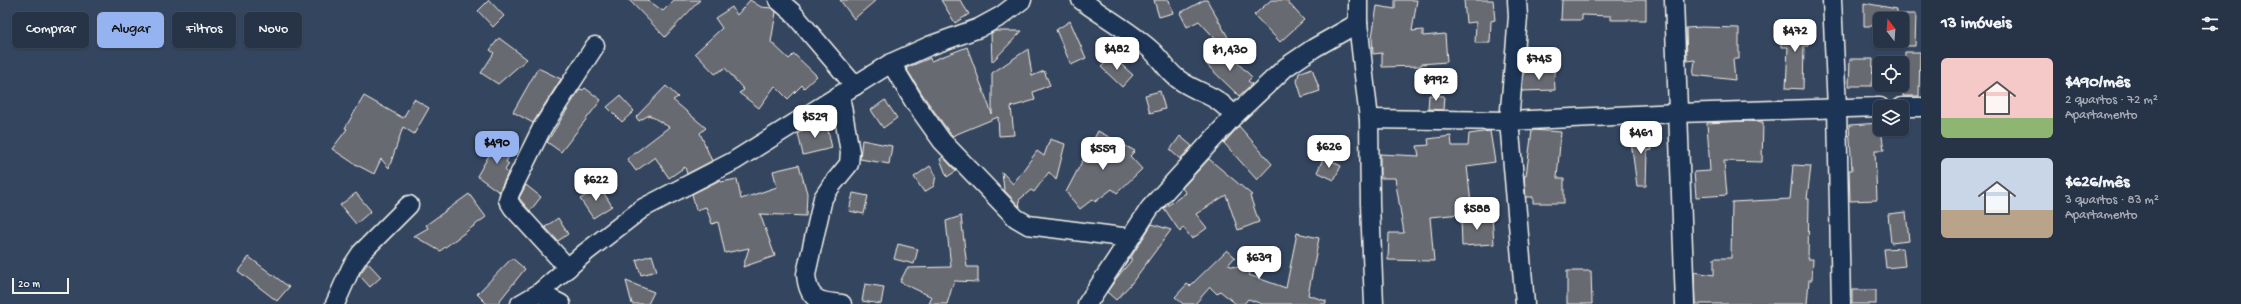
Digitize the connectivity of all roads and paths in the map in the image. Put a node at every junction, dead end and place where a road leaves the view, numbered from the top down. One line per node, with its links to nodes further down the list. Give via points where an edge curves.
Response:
1 (778, 0): 11 (street, via 792,12)
2 (1022, 0): 10 (street, via 979,28 929,46)
3 (1081, 0): 18 (street, via 1152,51 1176,78 1191,88 1211,95 1223,103)
4 (1358, 0): 8 (street)
5 (1517, 0): 20 (street, via 1518,17)
6 (1674, 0): 17 (street)
7 (1832, 0): 16 (street)
8 (1358, 23): 18 (street, via 1286,67); 19 (street)
9 (595, 46): 23 (street, via 542,128 508,200)
10 (891, 64): 11 (street); 22 (street, via 942,141 1016,218 1028,225)
11 (855, 86): 12 (street)
12 (840, 95): 23 (street, via 734,161 643,208); 28 (street, via 850,152 849,164 823,198 806,274 807,286 814,298 825,303)
13 (1873, 107): 16 (street)
14 (1909, 107): 15 (street)
15 (1921, 107)
16 (1837, 108): 17 (street); 33 (street)
17 (1678, 113): 20 (street); 32 (street)
18 (1234, 116): 22 (street, via 1150,208)
19 (1369, 119): 20 (street); 30 (street)
20 (1509, 121): 31 (street)
21 (409, 205): 25 (street, via 361,254 351,268)
22 (1130, 238): 29 (street)
23 (568, 268): 24 (street)
24 (539, 293): 26 (street); 27 (street)
25 (335, 304)
26 (520, 304)
27 (561, 304)
28 (842, 304)
29 (1087, 304)
30 (1374, 304)
31 (1525, 304)
32 (1685, 304)
33 (1841, 304)

